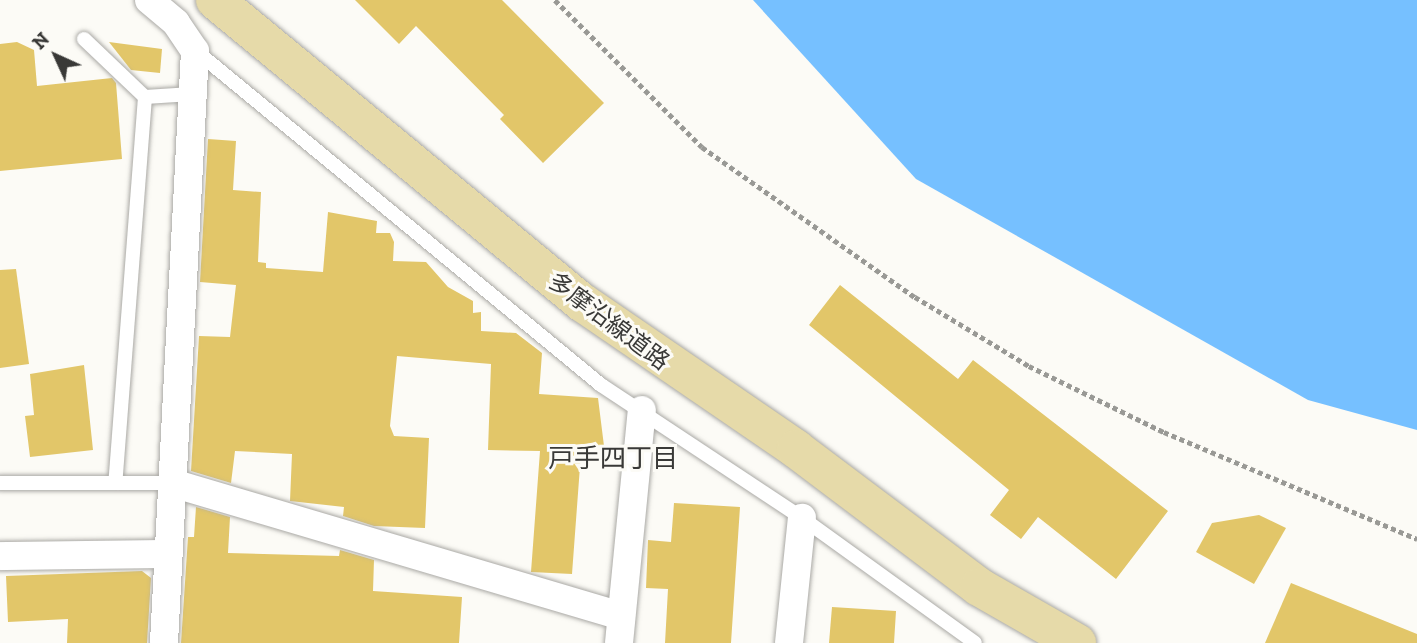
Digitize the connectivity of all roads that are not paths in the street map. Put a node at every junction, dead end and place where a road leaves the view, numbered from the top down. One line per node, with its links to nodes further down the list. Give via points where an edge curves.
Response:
1 (149, 0): 4 (street, via 176,23)
2 (215, 0): 15 (main road, 多摩沿線道路, via 583,303 796,449)
3 (84, 39): 6 (lane)
4 (195, 51): 5 (street); 7 (lane, via 474,284 601,385)
5 (192, 94): 6 (lane); 10 (street)
6 (145, 97): 9 (lane)
7 (642, 410): 11 (lane); 14 (street)
8 (0, 483): 9 (lane)
9 (115, 483): 10 (lane)
10 (172, 483): 12 (street); 14 (street)
11 (802, 518): 17 (street); 18 (lane)
12 (168, 554): 13 (street); 16 (street)
13 (0, 556)
14 (620, 630)
15 (1031, 630): 19 (main road, 多摩沿線道路, via 1047,623)
16 (164, 643)
17 (789, 643)
18 (975, 643)
19 (1077, 643)

